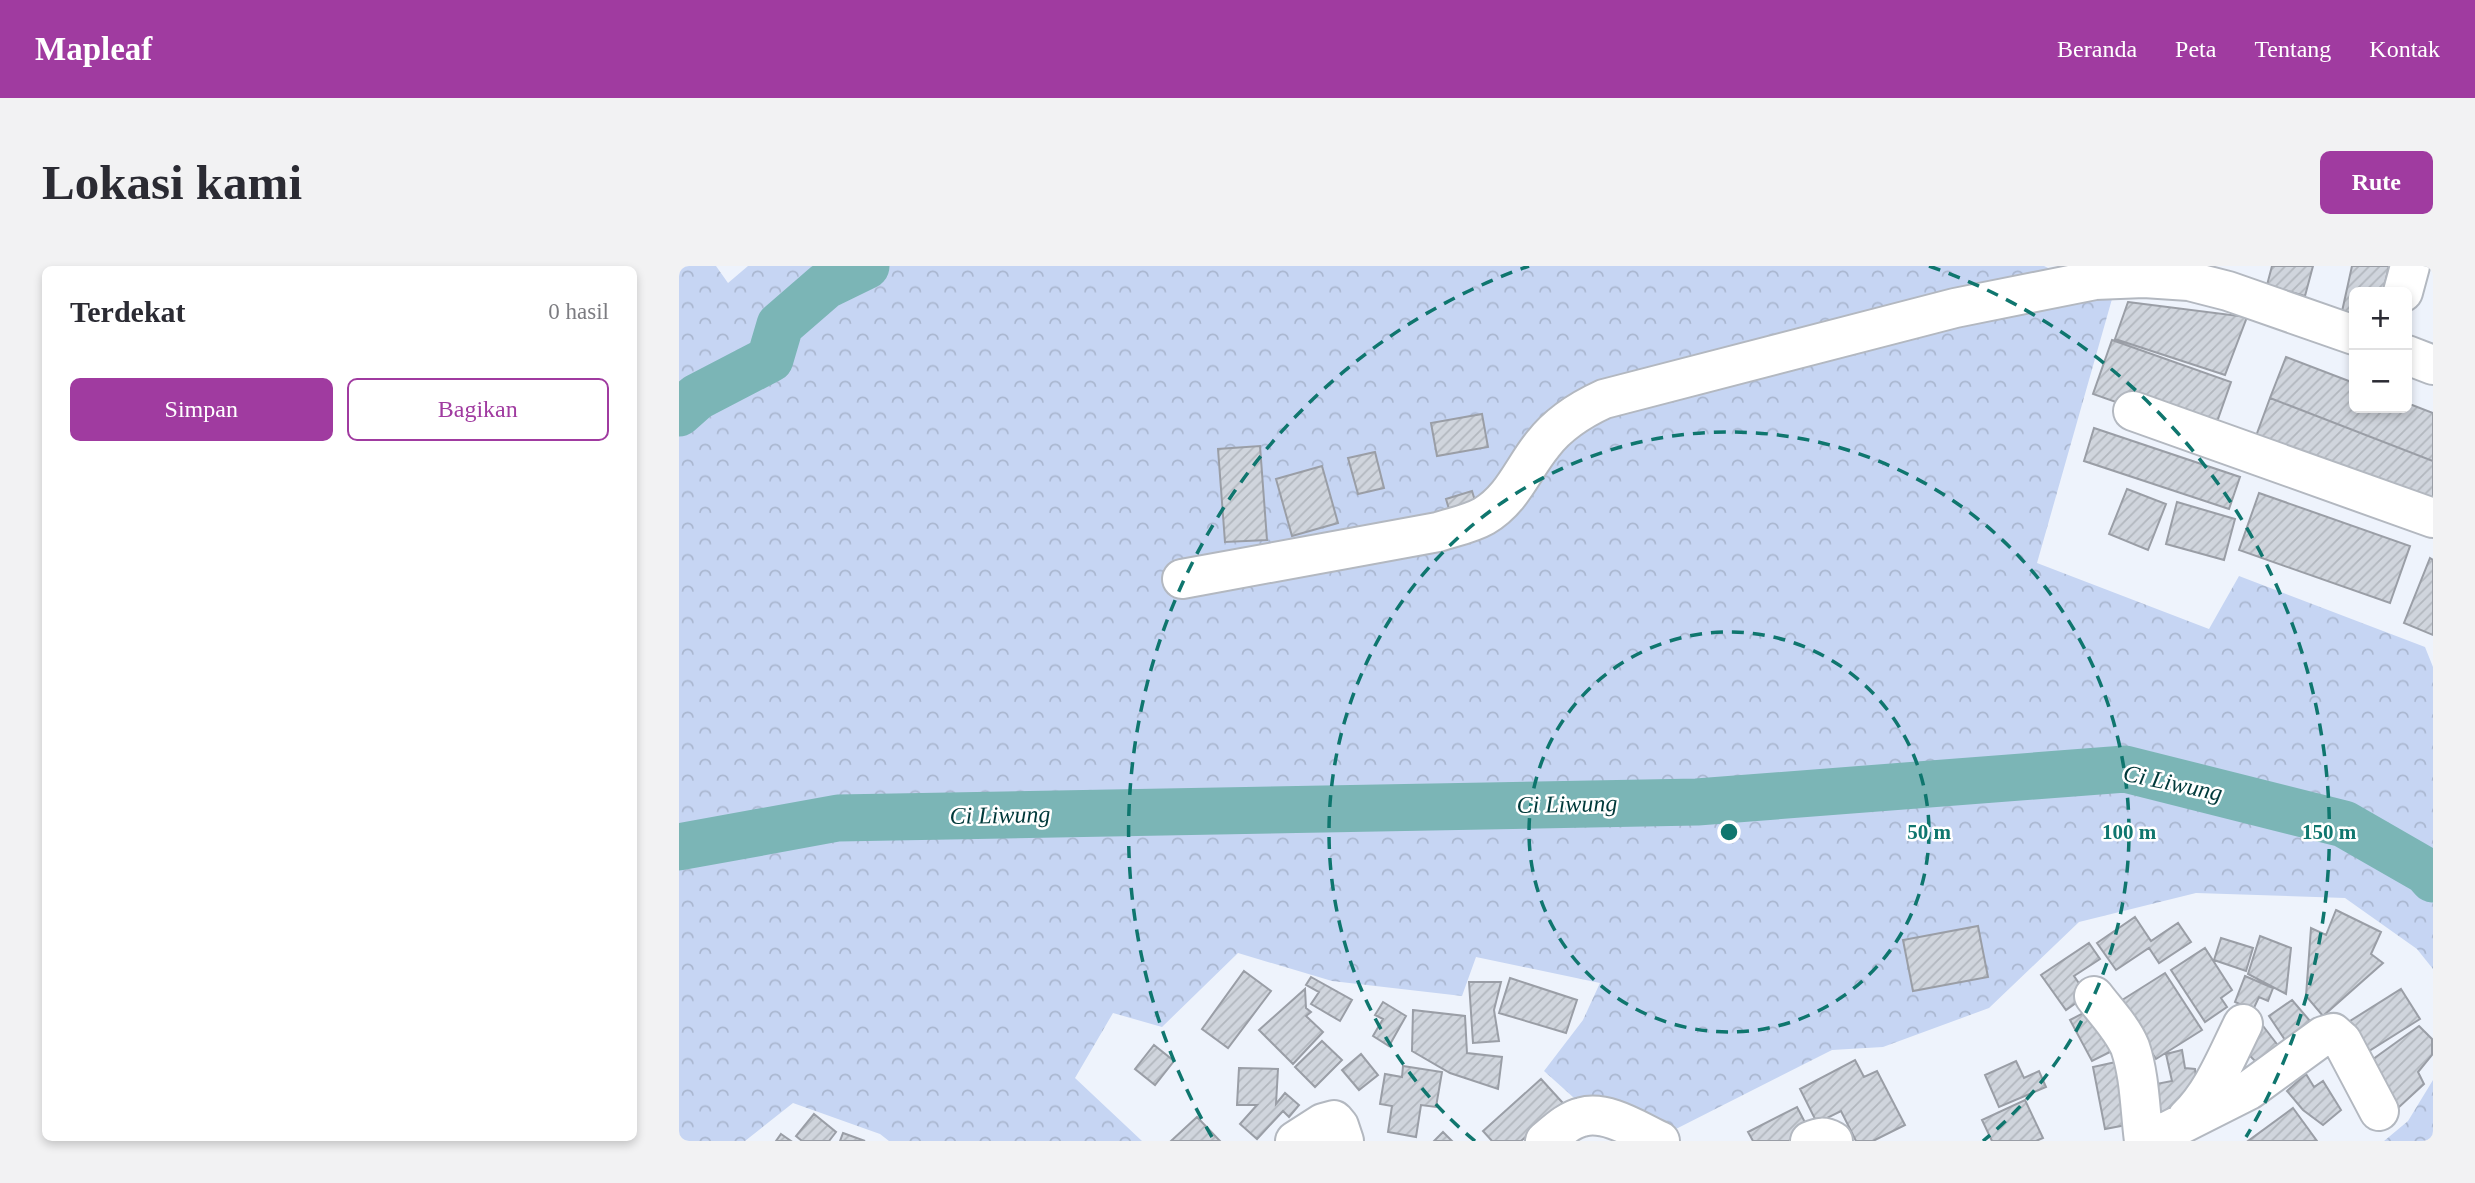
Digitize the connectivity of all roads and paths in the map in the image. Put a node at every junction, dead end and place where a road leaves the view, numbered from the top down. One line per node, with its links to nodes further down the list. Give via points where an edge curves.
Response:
1 (2410, 266): 2 (street)
2 (2404, 287)
3 (2349, 333): 8 (street, via 2228,291 2189,281 2144,278 2095,280 1955,308 1595,403 1555,430 1506,498 1469,523)
4 (2412, 357): 5 (street)
5 (2433, 365)
6 (2133, 411): 7 (street)
7 (2433, 518)
8 (1182, 579)
9 (2094, 996): 12 (street, via 2129,1046)
10 (2243, 1024): 12 (street, via 2197,1108)
11 (2379, 1111): 12 (street, via 2342,1041 2333,1033 2323,1035 2249,1090)
12 (2157, 1135)
13 (1295, 1141): 14 (street, via 1334,1120)
14 (1344, 1141)
15 (1545, 1141): 16 (street, via 1573,1120 1591,1116)
16 (1660, 1141)
17 (1810, 1141): 18 (street, via 1827,1137)
18 (1833, 1141)

